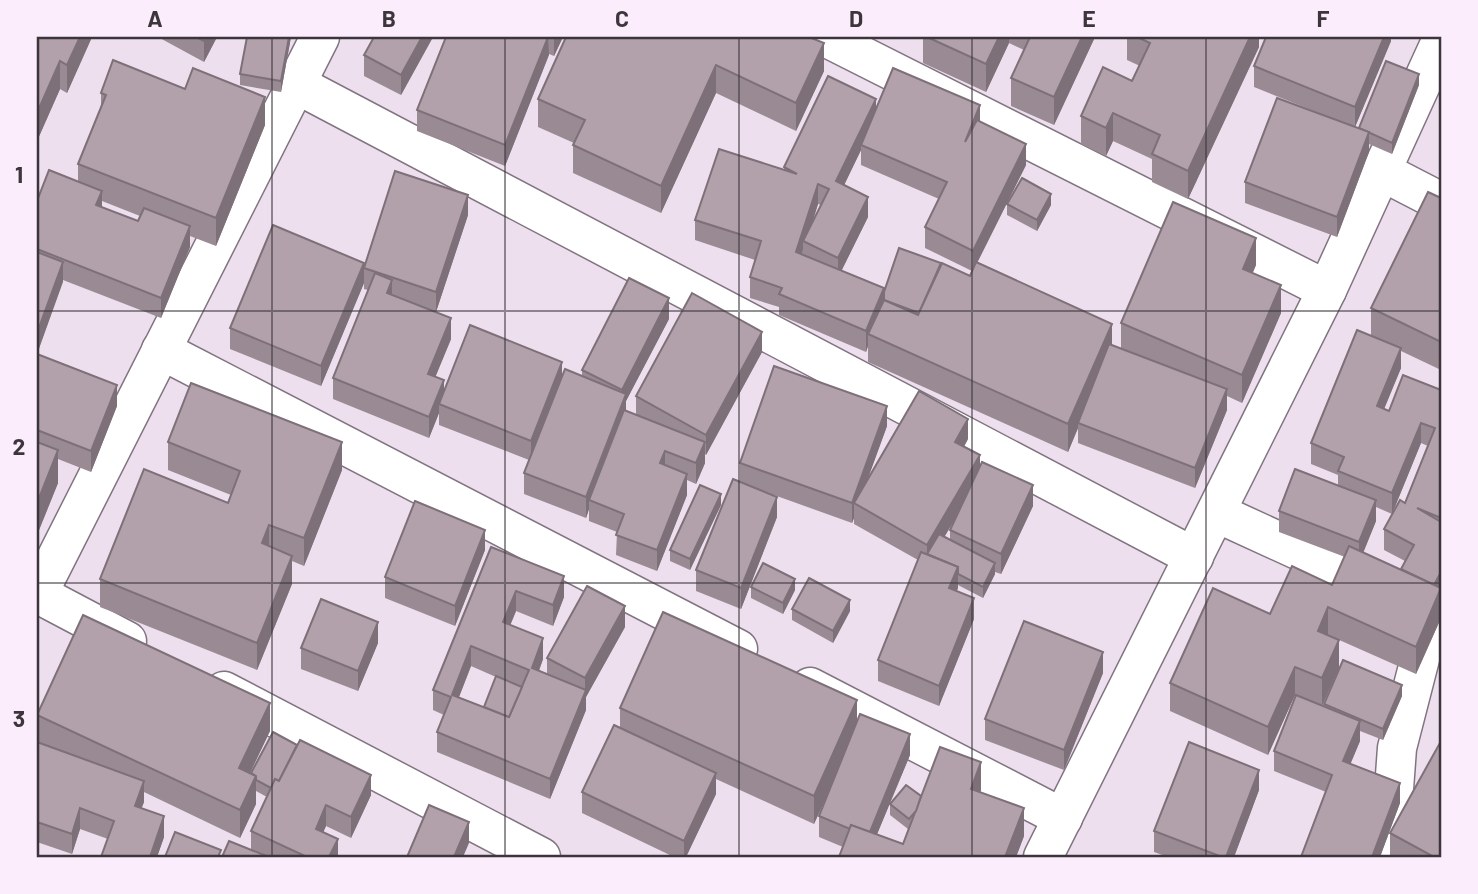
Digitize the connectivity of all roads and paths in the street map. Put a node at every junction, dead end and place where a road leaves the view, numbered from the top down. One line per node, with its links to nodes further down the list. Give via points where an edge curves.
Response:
1 (320, 37): 4 (street)
2 (825, 37): 7 (street)
3 (1431, 43): 5 (street)
4 (296, 84): 8 (street); 10 (street)
5 (1381, 171): 6 (street); 7 (street)
6 (1441, 202)
7 (1327, 290): 9 (street)
8 (161, 350): 11 (street); 15 (street)
9 (1217, 513): 10 (street); 12 (street)
10 (1194, 556): 15 (street)
11 (37, 595): 13 (street)
12 (1437, 602): 18 (street, via 1397,748)
13 (160, 658)
14 (197, 678): 16 (street)
15 (1063, 818): 17 (street)
16 (541, 857)
17 (1043, 857)
18 (1389, 857)

